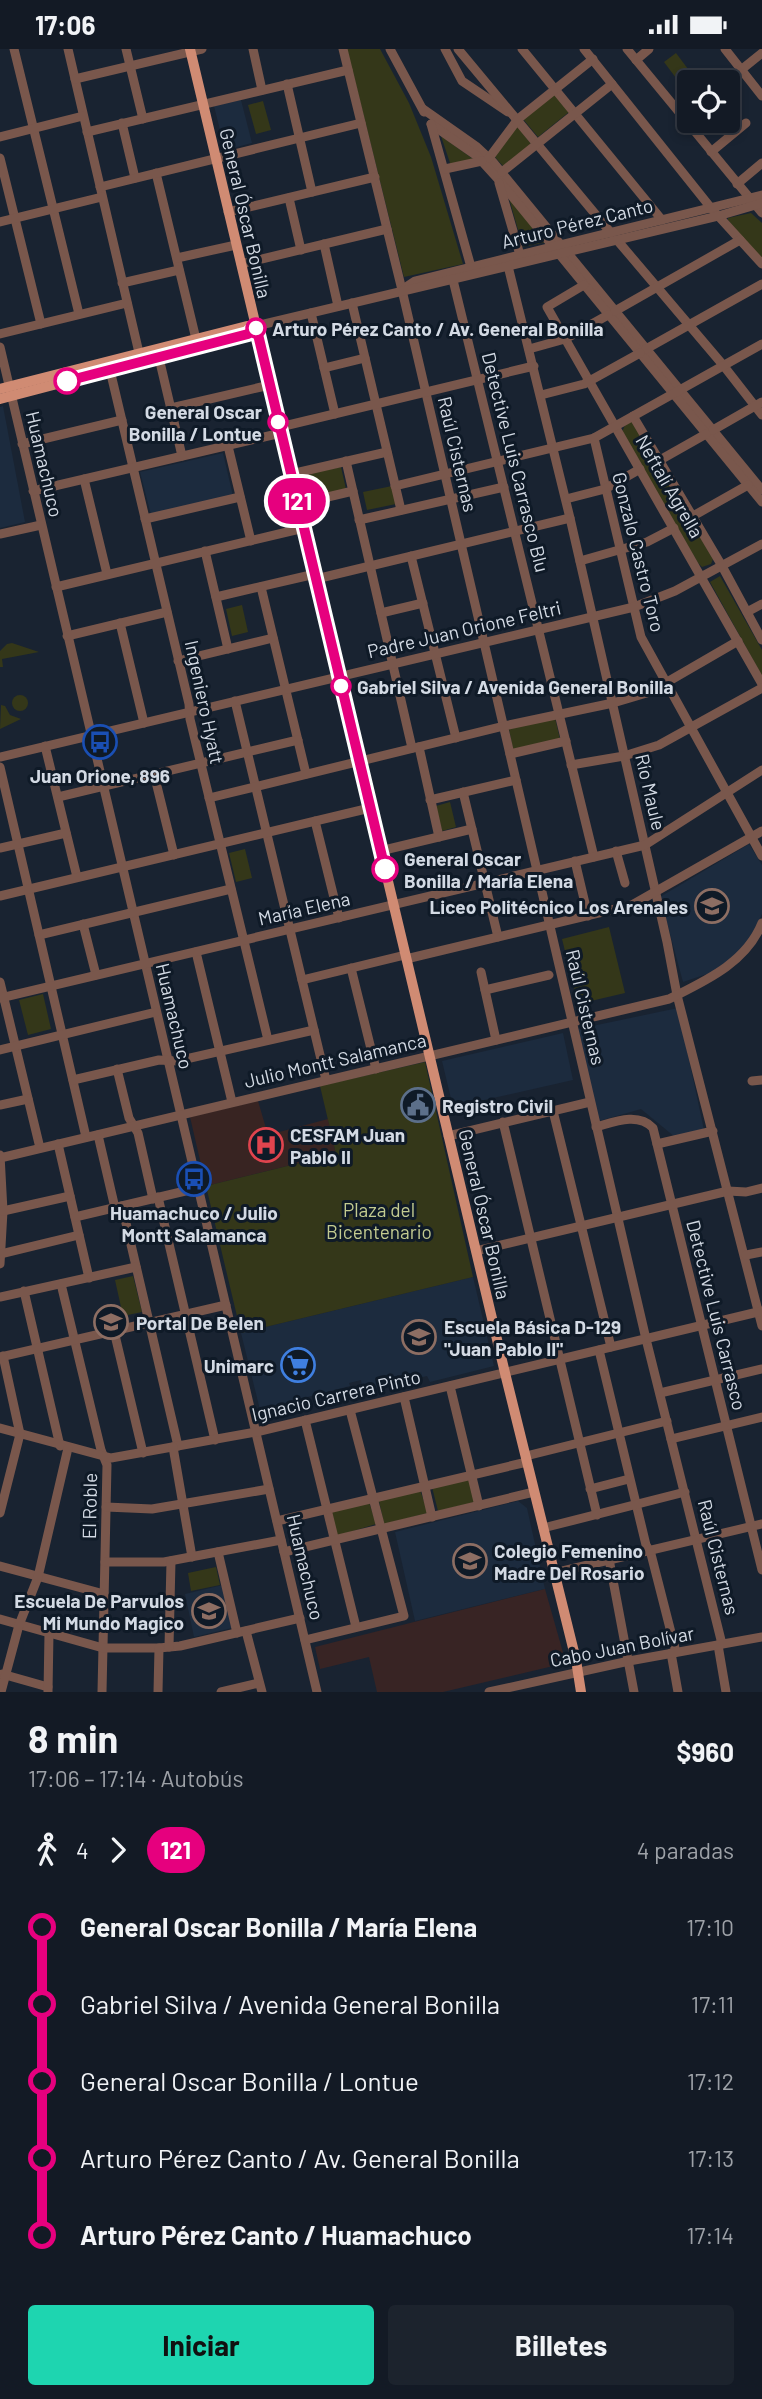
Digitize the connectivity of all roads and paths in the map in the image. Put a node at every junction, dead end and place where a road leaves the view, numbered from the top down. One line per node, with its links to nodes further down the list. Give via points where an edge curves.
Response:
1 (14, 49): 39 (street)
2 (68, 49): 22 (street)
3 (126, 49): 19 (street)
4 (253, 49): 26 (street)
5 (342, 49): 20 (street, Raúl Cisternas)
6 (402, 49): 15 (street)
7 (444, 49): 34 (street, via 462,81)
8 (458, 49): 34 (street)
9 (522, 49): 25 (street)
10 (584, 49): 17 (street)
11 (627, 49): 18 (street)
12 (649, 49): 18 (street)
13 (725, 49): 21 (street)
14 (194, 50): 19 (street); 28 (main road, General Óscar Bonilla)
15 (391, 52): 30 (street)
16 (762, 53): 21 (street)
17 (593, 59): 23 (street); 25 (street)
18 (636, 60): 29 (street)
19 (130, 66): 22 (street); 33 (street)
20 (348, 70): 24 (street); 35 (street, Raúl Cisternas)
21 (741, 70): 27 (street)
22 (75, 79): 32 (street)
23 (612, 84): 31 (street); 62 (street)
24 (287, 85): 26 (street); 43 (street)
25 (555, 89): 31 (street); 34 (street)
26 (262, 90): 28 (street)
27 (762, 96)
28 (203, 104): 33 (street); 47 (main road, General Óscar Bonilla)
29 (677, 105)
30 (423, 109): 38 (street); 48 (street)
31 (575, 113): 44 (street); 68 (street)
32 (83, 116): 39 (street); 40 (street)
33 (143, 118): 37 (street)
34 (518, 119): 44 (street); 48 (street)
35 (361, 123): 43 (street); 53 (street, Raúl Cisternas)
36 (746, 123): 45 (street)
37 (122, 124): 40 (street); 54 (street)
38 (431, 124): 48 (street); 50 (street)
39 (34, 129): 42 (street); 63 (street)
40 (87, 132): 56 (street)
41 (698, 133): 45 (street)
42 (0, 137)
43 (299, 138): 47 (street); 57 (street)
44 (537, 144): 52 (street); 71 (street)
45 (711, 152): 55 (street)
46 (0, 158): 67 (street)
47 (215, 159): 51 (street); 64 (main road, General Óscar Bonilla)
48 (485, 159): 50 (street); 52 (street)
49 (762, 163): 55 (street)
50 (445, 169): 82 (street)
51 (156, 173): 54 (street); 78 (street)
52 (500, 175): 76 (street); 77 (street)
53 (375, 177): 57 (street); 70 (street, Raúl Cisternas)
54 (135, 178): 56 (street)
55 (737, 184): 61 (street)
56 (100, 187): 59 (street)
57 (312, 192): 60 (street)
58 (762, 195): 61 (street, Arturo Pérez Canto)
59 (102, 197): 63 (street); 85 (street)
60 (289, 198): 64 (street); 75 (street)
61 (755, 202): 62 (street, Arturo Pérez Canto); 65 (street); 66 (street, Arturo Pérez Canto)
62 (711, 208): 66 (street); 68 (street, Arturo Pérez Canto)
63 (54, 209): 67 (street); 95 (street)
64 (228, 212): 74 (main road, General Óscar Bonilla)
65 (762, 213)
66 (718, 216): 71 (street, Arturo Pérez Canto); 72 (street)
67 (14, 218): 69 (street); 96 (street)
68 (662, 220): 71 (street, Arturo Pérez Canto)
69 (0, 222)
70 (387, 229): 73 (street); 89 (street, Raúl Cisternas)
71 (614, 237): 76 (street, Arturo Pérez Canto); 88 (street)
72 (740, 240): 80 (street); 88 (street)
73 (324, 244): 75 (street); 92 (street)
74 (236, 245): 78 (street); 79 (main road, General Óscar Bonilla)
75 (301, 250): 79 (street)
76 (560, 250): 77 (street, Arturo Pérez Canto); 81 (street, Arturo Pérez Canto); 87 (street); 94 (street)
77 (520, 255): 82 (street, Arturo Pérez Canto)
78 (177, 258): 83 (street)
79 (241, 264): 98 (main road, General Óscar Bonilla)
80 (762, 264)
81 (508, 266): 84 (street, Arturo Pérez Canto); 104 (street, Río Maule)
82 (471, 267): 89 (street, Arturo Pérez Canto, via 415,281)
83 (179, 270): 85 (street); 100 (street)
84 (453, 280): 89 (street, Arturo Pérez Canto); 113 (street, Detective Luis Carrasco Blu)
85 (122, 283): 90 (street)
86 (762, 284): 97 (street)
87 (584, 285): 94 (street); 101 (street, Neftalí Agrella, via 547,307)
88 (657, 287): 94 (street); 97 (street)
89 (402, 290): 91 (street, Arturo Pérez Canto); 116 (street, Raúl Cisternas)
90 (127, 303): 95 (street); 106 (street)
91 (352, 303): 92 (street, Arturo Pérez Canto); 108 (street)
92 (338, 306): 93 (street, Arturo Pérez Canto)
93 (311, 313): 98 (street, Arturo Pérez Canto); 111 (street)
94 (612, 313): 101 (street); 105 (street)
95 (79, 314): 96 (street)
96 (41, 324): 99 (street)
97 (689, 325): 105 (street); 109 (street)
98 (256, 326): 100 (main road, Arturo Pérez Canto); 107 (main road, Arturo Pérez Canto, via 248,334); 115 (main road, General Óscar Bonilla)
99 (0, 334)
100 (196, 339): 106 (main road, Arturo Pérez Canto)
101 (565, 339): 104 (street); 114 (street, Neftalí Agrella)
102 (762, 344): 109 (street)
103 (0, 347): 118 (street, Huamachuco)
104 (529, 349): 110 (street, Río Maule)
105 (643, 351): 114 (street); 117 (street)
106 (140, 358): 107 (main road, Arturo Pérez Canto); 112 (main road, Arturo Pérez Canto); 118 (main road, Arturo Pérez Canto)
107 (159, 358): 122 (street)
108 (365, 358): 111 (street); 120 (street)
109 (723, 365): 117 (street); 121 (street)
110 (534, 366): 113 (street); 119 (street, Río Maule)
111 (324, 368): 123 (street)
112 (110, 370): 118 (main road, Arturo Pérez Canto); 126 (street, Ingeniero Hyatt)
113 (477, 380): 116 (street); 138 (street, Detective Luis Carrasco Blu)
114 (590, 382): 119 (street); 127 (street, Neftalí Agrella)
115 (270, 385): 122 (street); 128 (main road, General Óscar Bonilla)
116 (426, 392): 120 (street); 142 (street, Raúl Cisternas)
117 (676, 392): 125 (street); 129 (street)
118 (5, 393): 131 (street, Huamachuco)
119 (541, 395): 133 (street, Río Maule)
120 (376, 404): 123 (street); 134 (street)
121 (758, 404): 124 (street); 129 (street)
122 (171, 408): 135 (street)
123 (334, 414): 128 (street)
124 (762, 415)
125 (633, 416): 127 (street); 136 (street)
126 (122, 420): 131 (street); 139 (street, Ingeniero Hyatt)
127 (615, 426): 130 (street); 140 (street, Neftalí Agrella)
128 (280, 430): 132 (street); 141 (main road, General Óscar Bonilla)
129 (710, 432): 136 (street); 144 (street)
130 (594, 438): 133 (street); 147 (street, Gonzalo Castro Toro)
131 (22, 444): 149 (street, Huamachuco)
132 (228, 446): 135 (street); 151 (street)
133 (554, 448): 138 (street); 153 (street, Río Maule)
134 (387, 452): 137 (street); 145 (street)
135 (182, 456): 139 (street)
136 (660, 460): 157 (street)
137 (346, 461): 141 (street); 150 (street)
138 (498, 462): 142 (street); 146 (street, Detective Luis Carrasco Blu)
139 (133, 467): 143 (street); 159 (street, Ingeniero Hyatt)
140 (640, 469): 147 (street); 163 (street, Neftalí Agrella)
141 (291, 474): 155 (main road, General Óscar Bonilla)
142 (445, 474): 145 (street); 152 (street, Raúl Cisternas)
143 (84, 479): 149 (street); 176 (street)
144 (755, 481): 148 (street); 154 (street); 157 (street)
145 (395, 486): 156 (street)
146 (503, 487): 152 (street); 164 (street, Detective Luis Carrasco Blu)
147 (605, 489): 153 (street); 170 (street, Gonzalo Castro Toro)
148 (762, 490)
149 (33, 491): 161 (street, Huamachuco)
150 (353, 491): 155 (street); 160 (street)
151 (240, 497): 159 (street); 166 (street)
152 (450, 499): 156 (street); 167 (street, Raúl Cisternas)
153 (566, 499): 158 (street, Río Maule)
154 (762, 502)
155 (298, 503): 162 (main road, General Óscar Bonilla)
156 (401, 510): 160 (street)
157 (693, 516): 175 (street)
158 (570, 518): 164 (street); 172 (street, Río Maule)
159 (145, 519): 173 (street, Ingeniero Hyatt)
160 (359, 520): 174 (street)
161 (41, 525): 165 (street); 179 (street, Huamachuco)
162 (304, 528): 166 (street); 178 (main road, General Óscar Bonilla)
163 (674, 528): 170 (street); 177 (street, Neftalí Agrella)
164 (514, 531): 167 (street); 190 (street, Detective Luis Carrasco Blu)
165 (0, 534)
166 (251, 541): 169 (street)
167 (461, 544): 171 (street); 195 (street, Raúl Cisternas)
168 (762, 544): 175 (street, Padre Juan Orione Feltri)
169 (205, 551): 173 (street); 181 (street)
170 (620, 551): 172 (street); 184 (street, Gonzalo Castro Toro)
171 (411, 556): 174 (street); 182 (street)
172 (580, 561): 188 (street, Río Maule)
173 (155, 563): 176 (street); 186 (street, Ingeniero Hyatt)
174 (370, 566): 178 (street); 187 (street)
175 (722, 566): 177 (street, Padre Juan Orione Feltri); 185 (street)
176 (107, 574): 179 (street)
177 (702, 576): 184 (street, Padre Juan Orione Feltri); 194 (street, Neftalí Agrella)
178 (315, 577): 180 (street); 200 (main road, General Óscar Bonilla)
179 (56, 587): 191 (street, Huamachuco)
180 (261, 587): 181 (street); 192 (street)
181 (216, 597): 196 (street)
182 (423, 603): 187 (street); 197 (street)
183 (762, 604): 185 (street)
184 (634, 607): 188 (street, Padre Juan Orione Feltri); 201 (street, Gonzalo Castro Toro, via 647,651)
185 (747, 612): 193 (street)
186 (167, 613): 189 (street); 198 (street, Ingeniero Hyatt)
187 (381, 613): 199 (street)
188 (593, 617): 190 (street, Padre Juan Orione Feltri); 205 (street, Río Maule)
189 (120, 623): 191 (street); 208 (street)
190 (538, 630): 195 (street, Padre Juan Orione Feltri); 207 (street, Detective Luis Carrasco Blu)
191 (67, 636): 211 (street, Huamachuco)
192 (273, 638): 196 (street); 203 (street)
193 (762, 640)
194 (738, 641): 201 (street); 202 (street, Neftalí Agrella)
195 (484, 643): 197 (street, Padre Juan Orione Feltri); 209 (street, Raúl Cisternas)
196 (228, 649): 198 (street)
197 (435, 654): 199 (street, Padre Juan Orione Feltri); 212 (street)
198 (178, 661): 206 (street, Ingeniero Hyatt)
199 (393, 664): 200 (street, Padre Juan Orione Feltri); 216 (street)
200 (339, 677): 203 (street, Padre Juan Orione Feltri); 221 (main road, General Óscar Bonilla)
201 (666, 683): 205 (street); 210 (street, Gonzalo Castro Toro)
202 (762, 686): 210 (street)
203 (286, 689): 204 (street, Padre Juan Orione Feltri); 213 (street)
204 (236, 701): 206 (street, Padre Juan Orione Feltri); 217 (street)
205 (612, 703): 207 (street); 219 (street, Río Maule)
206 (189, 712): 208 (street, Padre Juan Orione Feltri); 222 (street, Ingeniero Hyatt)
207 (559, 713): 209 (street); 214 (street, Detective Luis Carrasco Blu)
208 (144, 723): 211 (street, Padre Juan Orione Feltri)
209 (503, 726): 212 (street); 218 (street, Raúl Cisternas)
210 (692, 728): 219 (street); 232 (street, Gonzalo Castro Toro)
211 (90, 735): 215 (street, Padre Juan Orione Feltri); 229 (street, Huamachuco)
212 (456, 738): 216 (street)
213 (298, 740): 217 (street); 227 (street)
214 (565, 741): 218 (street); 223 (street, Detective Luis Carrasco Blu)
215 (45, 746): 220 (street, Padre Juan Orione Feltri); 233 (street)
216 (416, 748): 221 (street); 235 (street)
217 (248, 752): 222 (street); 230 (street)
218 (510, 754): 228 (street, Raúl Cisternas)
219 (624, 756): 223 (street); 247 (street, Río Maule)
220 (0, 757)
221 (359, 761): 227 (street); 237 (main road, General Óscar Bonilla)
222 (200, 763): 226 (street); 234 (street, Ingeniero Hyatt)
223 (571, 765): 253 (street, Detective Luis Carrasco Blu)
224 (0, 767): 236 (street)
225 (762, 770): 232 (street, María Elena)
226 (154, 774): 229 (street); 251 (street)
227 (306, 774): 230 (street)
228 (516, 780): 231 (street); 256 (street, Raúl Cisternas)
229 (102, 786): 233 (street); 255 (street, Huamachuco)
230 (256, 787): 234 (street); 241 (street)
231 (463, 792): 235 (street); 239 (street)
232 (726, 793): 243 (street, Gonzalo Castro Toro); 247 (street, María Elena)
233 (58, 797): 242 (street)
234 (209, 798): 246 (street, Ingeniero Hyatt)
235 (430, 800): 244 (street)
236 (5, 808): 245 (street)
237 (370, 808): 238 (street); 249 (main road, General Óscar Bonilla)
238 (315, 821): 241 (street); 267 (street)
239 (472, 829): 244 (street); 258 (street)
240 (762, 831): 243 (street)
241 (267, 832): 246 (street); 271 (street)
242 (66, 833): 245 (street); 257 (street)
243 (750, 836): 252 (street, Gonzalo Castro Toro); 262 (street)
244 (439, 837): 249 (street)
245 (18, 844): 248 (street); 260 (street)
246 (220, 844): 251 (street); 261 (street, Ingeniero Hyatt)
247 (645, 845): 250 (street, María Elena); 262 (street, Río Maule)
248 (0, 848)
249 (380, 851): 264 (main road, General Óscar Bonilla)
250 (616, 851): 253 (street, María Elena); 259 (street)
251 (174, 855): 255 (street)
252 (762, 855)
253 (594, 857): 254 (street, María Elena)
254 (575, 861): 256 (street, María Elena); 266 (street)
255 (122, 867): 257 (street); 265 (street, Huamachuco)
256 (537, 870): 258 (street, María Elena); 270 (street, Raúl Cisternas)
257 (77, 877): 260 (street)
258 (485, 883): 264 (street, María Elena); 273 (street)
259 (625, 883)
260 (29, 889): 263 (street); 272 (street)
261 (231, 889): 265 (street); 274 (street, Ingeniero Hyatt)
262 (656, 893): 266 (street, via 632,905); 286 (street, Río Maule)
263 (0, 895)
264 (393, 905): 267 (street, María Elena); 276 (main road, General Óscar Bonilla)
265 (133, 913): 269 (street); 277 (street, Huamachuco)
266 (588, 916): 270 (street)
267 (339, 918): 271 (street, María Elena)
268 (762, 923): 286 (street, Julio Montt Salamanca, via 750,947 730,965)
269 (83, 924): 272 (street); 280 (street)
270 (550, 925): 273 (street); 289 (street, Raúl Cisternas)
271 (290, 929): 274 (street, María Elena); 282 (street)
272 (39, 935): 284 (street)
273 (498, 937): 276 (street)
274 (243, 940): 275 (street, María Elena); 292 (street, Ingeniero Hyatt)
275 (196, 951): 277 (street, María Elena); 296 (street)
276 (406, 957): 278 (street); 297 (main road, General Óscar Bonilla)
277 (145, 964): 280 (street, María Elena); 288 (street, Huamachuco)
278 (351, 968): 282 (street); 300 (street)
279 (481, 972): 285 (street)
280 (96, 975): 284 (street, María Elena)
281 (549, 975): 285 (street)
282 (302, 980): 290 (street)
283 (0, 982): 287 (street)
284 (51, 986): 287 (street, María Elena); 291 (street)
285 (485, 990): 293 (street)
286 (677, 995): 289 (street, Julio Montt Salamanca); 312 (street, Río Maule)
287 (2, 998): 294 (street)
288 (156, 1012): 291 (street); 298 (street, Huamachuco)
289 (572, 1021): 293 (street, Julio Montt Salamanca); 304 (street, Raúl Cisternas)
290 (314, 1030): 292 (street); 302 (street)
291 (63, 1035): 294 (street); 301 (street)
292 (268, 1040): 296 (street)
293 (496, 1040): 297 (street, Julio Montt Salamanca)
294 (15, 1046): 295 (street); 303 (street)
295 (0, 1050)
296 (220, 1051): 298 (street); 305 (street)
297 (429, 1056): 300 (street, Julio Montt Salamanca); 314 (main road, General Óscar Bonilla)
298 (168, 1061): 299 (street); 308 (street, Huamachuco)
299 (117, 1069): 301 (street); 310 (street)
300 (376, 1069): 302 (street, Julio Montt Salamanca)
301 (73, 1080): 315 (street)
302 (326, 1080): 305 (street, Julio Montt Salamanca)
303 (28, 1099): 306 (street); 318 (street)
304 (590, 1102): 307 (street); 311 (street, Raúl Cisternas)
305 (232, 1103): 308 (street, Julio Montt Salamanca)
306 (0, 1105)
307 (553, 1111): 309 (street); 330 (street)
308 (181, 1115): 310 (street, Julio Montt Salamanca); 320 (street, Huamachuco)
309 (503, 1122): 314 (street); 332 (street)
310 (133, 1126): 313 (street, Julio Montt Salamanca); 324 (street)
311 (596, 1128): 317 (street, Detective Luis Carrasco, via 623,1120 648,1122); 329 (street, Raúl Cisternas)
312 (713, 1131): 317 (street); 322 (street, Río Maule)
313 (97, 1135): 315 (street, Julio Montt Salamanca); 326 (street)
314 (448, 1136): 333 (main road, General Óscar Bonilla)
315 (86, 1137): 316 (street, Julio Montt Salamanca)
316 (58, 1144): 318 (street, Julio Montt Salamanca); 323 (street)
317 (657, 1144): 325 (street, Detective Luis Carrasco)
318 (40, 1148): 319 (street, Julio Montt Salamanca)
319 (0, 1156): 327 (street)
320 (198, 1188): 324 (street); 343 (street, Huamachuco)
321 (762, 1188): 322 (street)
322 (728, 1191): 325 (street); 336 (street, Río Maule)
323 (70, 1196): 327 (street); 328 (street)
324 (155, 1198): 326 (street); 345 (street)
325 (672, 1205): 329 (street); 347 (street, Detective Luis Carrasco)
326 (118, 1207): 328 (street); 338 (street)
327 (3, 1211): 335 (street)
328 (75, 1217): 331 (street)
329 (618, 1217): 330 (street); 350 (street, Raúl Cisternas)
330 (582, 1226): 332 (street); 352 (street)
331 (79, 1235): 335 (street); 339 (street)
332 (531, 1238): 333 (street); 356 (street)
333 (476, 1251): 358 (main road, General Óscar Bonilla)
334 (762, 1252): 336 (street)
335 (1, 1254): 337 (street)
336 (746, 1255): 344 (street, Río Maule)
337 (0, 1263)
338 (136, 1267): 339 (street); 346 (street)
339 (89, 1278): 340 (street)
340 (61, 1284): 341 (street); 351 (street, El Roble)
341 (24, 1291): 342 (street); 353 (street)
342 (0, 1297)
343 (226, 1305): 345 (street); 369 (street, Huamachuco)
344 (760, 1312): 347 (street, Ignacio Carrera Pinto); 348 (street, Río Maule)
345 (185, 1314): 346 (street); 373 (street)
346 (149, 1322): 349 (street); 376 (street)
347 (701, 1326): 350 (street, Ignacio Carrera Pinto); 359 (street, Detective Luis Carrasco)
348 (762, 1326)
349 (114, 1331): 351 (street); 377 (street)
350 (646, 1339): 352 (street, Ignacio Carrera Pinto); 361 (street, Raúl Cisternas)
351 (74, 1340): 353 (street); 378 (street, El Roble)
352 (611, 1347): 354 (street, Ignacio Carrera Pinto)
353 (38, 1348): 355 (street); 375 (street)
354 (599, 1350): 356 (street, Ignacio Carrera Pinto); 370 (street)
355 (1, 1357): 371 (street)
356 (560, 1359): 358 (street, Ignacio Carrera Pinto); 374 (street)
357 (762, 1369): 359 (street)
358 (505, 1373): 360 (street, Ignacio Carrera Pinto); 379 (main road, General Óscar Bonilla)
359 (715, 1380): 361 (street); 367 (street, Detective Luis Carrasco)
360 (450, 1386): 362 (street, Ignacio Carrera Pinto); 380 (street)
361 (660, 1393): 366 (street, Raúl Cisternas)
362 (404, 1397): 363 (street, Ignacio Carrera Pinto); 382 (street)
363 (350, 1409): 365 (street, Ignacio Carrera Pinto); 387 (street)
364 (762, 1417): 367 (street)
365 (305, 1420): 369 (street, Ignacio Carrera Pinto); 392 (street)
366 (667, 1421): 370 (street); 372 (street, Raúl Cisternas)
367 (726, 1426): 372 (street); 398 (street, Detective Luis Carrasco)
368 (0, 1429): 371 (street, Ignacio Carrera Pinto)
369 (256, 1432): 373 (street, Ignacio Carrera Pinto); 383 (street, Huamachuco)
370 (619, 1433): 374 (street); 381 (street)
371 (19, 1434): 375 (street, Ignacio Carrera Pinto); 393 (street)
372 (671, 1439): 386 (street, Raúl Cisternas)
373 (215, 1440): 376 (street, Ignacio Carrera Pinto)
374 (580, 1443): 379 (street); 384 (street)
375 (64, 1447): 378 (street, Ignacio Carrera Pinto); 414 (street)
376 (176, 1447): 377 (street, Ignacio Carrera Pinto); 388 (street)
377 (143, 1453): 378 (street, Ignacio Carrera Pinto)
378 (106, 1458): 391 (street, El Roble)
379 (526, 1459): 380 (street); 385 (main road, General Óscar Bonilla)
380 (471, 1475): 382 (street); 390 (street)
381 (629, 1479): 384 (street); 389 (street)
382 (425, 1486): 387 (street); 395 (street)
383 (269, 1489): 388 (street); 396 (street, Huamachuco)
384 (590, 1489): 394 (street)
385 (534, 1492): 390 (street); 400 (main road, General Óscar Bonilla)
386 (685, 1492): 389 (street); 401 (street, Raúl Cisternas)
387 (372, 1499): 392 (street); 399 (street)
388 (183, 1504): 391 (street, via 143,1510); 407 (street)
389 (636, 1505): 394 (street); 404 (street)
390 (479, 1506): 395 (street)
391 (106, 1507): 410 (street, El Roble)
392 (327, 1509): 396 (street); 403 (street)
393 (0, 1513)
394 (597, 1515): 400 (street)
395 (432, 1517): 399 (street)
396 (277, 1521): 402 (street, Huamachuco)
397 (762, 1524): 398 (street)
398 (751, 1526): 401 (street); 412 (street, Detective Luis Carrasco)
399 (383, 1528): 403 (street); 419 (street, via 404,1616)
400 (543, 1528): 413 (main road, General Óscar Bonilla)
401 (696, 1538): 404 (street); 424 (street, Raúl Cisternas)
402 (281, 1539): 405 (street); 406 (street, Huamachuco)
403 (335, 1540): 406 (street); 419 (street)
404 (649, 1550): 408 (street); 427 (street)
405 (218, 1552): 407 (street); 420 (street)
406 (284, 1552): 416 (street, Huamachuco)
407 (192, 1557): 409 (street)
408 (609, 1559): 413 (street); 428 (street)
409 (171, 1561): 410 (street); 425 (street)
410 (105, 1562): 415 (street, El Roble)
411 (0, 1566): 414 (street)
412 (762, 1570)
413 (554, 1573): 429 (main road, General Óscar Bonilla)
414 (38, 1577): 415 (street); 418 (street)
415 (104, 1594): 426 (street, El Roble)
416 (300, 1618): 420 (street); 423 (street, Huamachuco)
417 (0, 1619): 418 (street)
418 (19, 1625): 421 (street); 430 (street)
419 (356, 1627): 423 (street)
420 (242, 1632): 425 (street); 432 (street)
421 (50, 1633): 426 (street); 433 (street)
422 (762, 1637): 424 (street, Cabo Juan Bolívar)
423 (305, 1640): 438 (street, Huamachuco)
424 (720, 1644): 427 (street, Cabo Juan Bolívar); 444 (street, Raúl Cisternas)
425 (164, 1647): 426 (street); 436 (street)
426 (103, 1648): 435 (street, El Roble)
427 (674, 1653): 428 (street, Cabo Juan Bolívar); 443 (street)
428 (629, 1661): 429 (street, Cabo Juan Bolívar); 442 (street)
429 (578, 1671): 431 (street, Cabo Juan Bolívar); 441 (main road, General Óscar Bonilla)
430 (3, 1674): 433 (street); 434 (street)
431 (533, 1682): 439 (street, Cabo Juan Bolívar); 440 (street)
432 (260, 1687): 437 (street)
433 (48, 1689)
434 (1, 1692)
435 (102, 1692)
436 (158, 1692)
437 (221, 1692)
438 (317, 1692)
439 (489, 1692)
440 (535, 1692)
441 (582, 1692)
442 (634, 1692)
443 (678, 1692)
444 (726, 1692)

